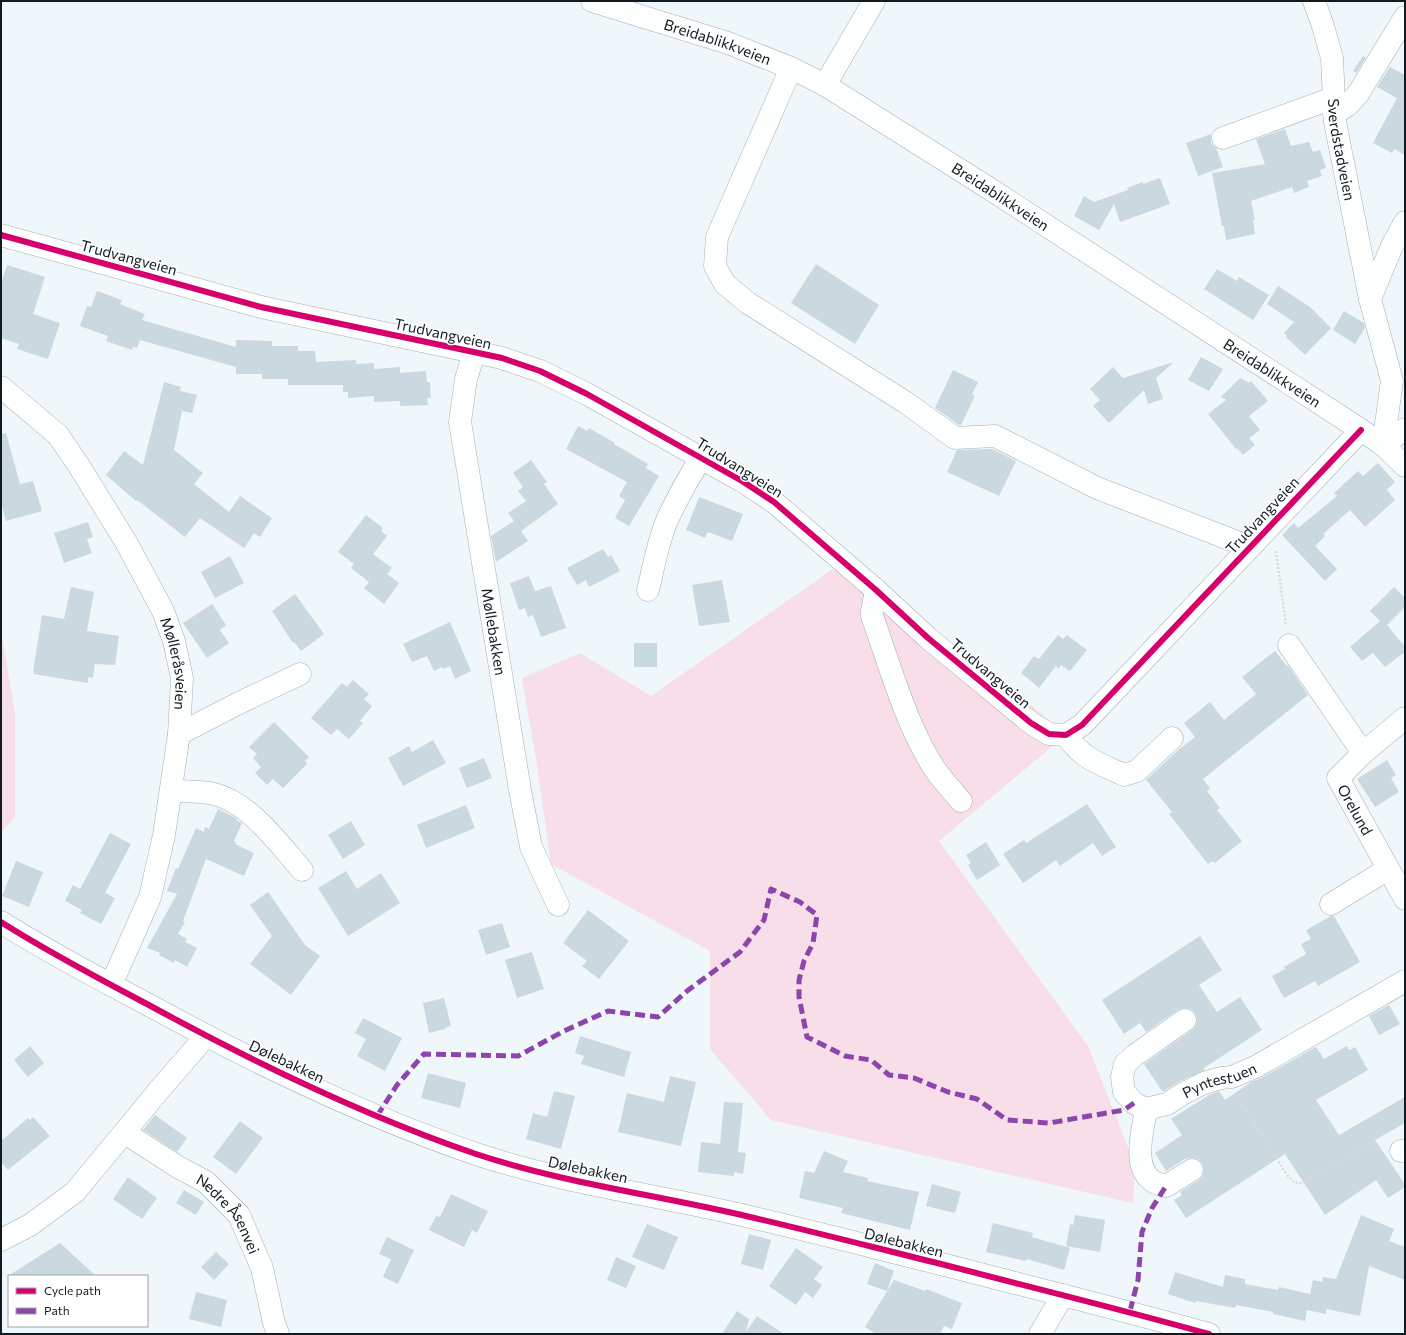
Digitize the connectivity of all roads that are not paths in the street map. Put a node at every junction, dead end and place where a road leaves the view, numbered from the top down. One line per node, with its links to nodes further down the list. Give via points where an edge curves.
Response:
1 (592, 1): 5 (street, Breidablikkveien, via 728,43)
2 (874, 1): 6 (street)
3 (1314, 1): 7 (street, Sverdstadveien, via 1332,58)
4 (1405, 17): 7 (street, via 1358,94 1348,105)
5 (791, 68): 6 (street, Breidablikkveien); 19 (street, via 717,236 715,266 725,284 748,303 904,402 954,438 995,436 1097,488)
6 (825, 85): 15 (street, Breidablikkveien, via 994,191)
7 (1334, 106): 8 (street); 11 (street, Sverdstadveien)
8 (1223, 138)
9 (1405, 222): 11 (street, via 1392,246)
10 (1, 235): 12 (street, Trudvangveien, via 261,307)
11 (1370, 300): 16 (street, Sverdstadveien, via 1392,381)
12 (474, 353): 17 (street, Trudvangveien, via 502,358 540,371 587,394); 35 (street, Møllebakken, via 466,379 460,422 530,840)
13 (1, 387): 25 (street, Mølleråsveien, via 58,435 126,542 163,611 174,641 182,678)
14 (1405, 429): 16 (street)
15 (1361, 430): 16 (street, Breidablikkveien); 19 (street, Trudvangveien)
16 (1383, 445): 18 (street)
17 (701, 458): 20 (street, via 668,518); 21 (street, Trudvangveien, via 774,502)
18 (1405, 466)
19 (1250, 548): 26 (street, Trudvangveien, via 1082,725)
20 (648, 590)
21 (876, 590): 26 (street, Trudvangveien, via 928,638 1031,723 1049,734); 30 (street, via 872,616 917,736 931,763)
22 (1288, 646): 28 (street)
23 (300, 674): 25 (street)
24 (1405, 718): 28 (street, Orelund)
25 (179, 734): 29 (street, Mølleråsveien)
26 (1066, 735): 27 (street, via 1074,747 1087,758 1124,775 1137,771)
27 (1172, 738)
28 (1363, 753): 31 (street, Orelund, via 1338,778)
29 (171, 791): 32 (street, via 216,794 233,802 252,815); 38 (street, Mølleråsveien, via 150,897)
30 (961, 801)
31 (1388, 868): 33 (street, Orelund); 34 (street)
32 (302, 870)
33 (1405, 899)
34 (1331, 904)
35 (558, 905)
36 (1, 922): 38 (street, Dølebakken)
37 (1405, 981): 41 (street, Pyntestuen, via 1257,1066 1232,1077 1204,1083 1167,1104)
38 (111, 985): 40 (street, Dølebakken)
39 (1185, 1020): 41 (street, via 1125,1064 1122,1077 1124,1092 1134,1103)
40 (206, 1036): 42 (street); 45 (street, Dølebakken, via 288,1077 354,1106 432,1138 500,1161 746,1216)
41 (1146, 1109): 43 (street, via 1140,1144 1141,1163 1145,1173 1154,1181 1166,1186)
42 (125, 1133): 44 (street, via 75,1192 30,1225); 46 (street, Nedre Åsenvei, via 206,1182 239,1215 262,1268)
43 (1192, 1170)
44 (1, 1240)
45 (1063, 1295): 47 (street); 48 (street, Dølebakken)
46 (278, 1334)
47 (1040, 1334)
48 (1209, 1334)

